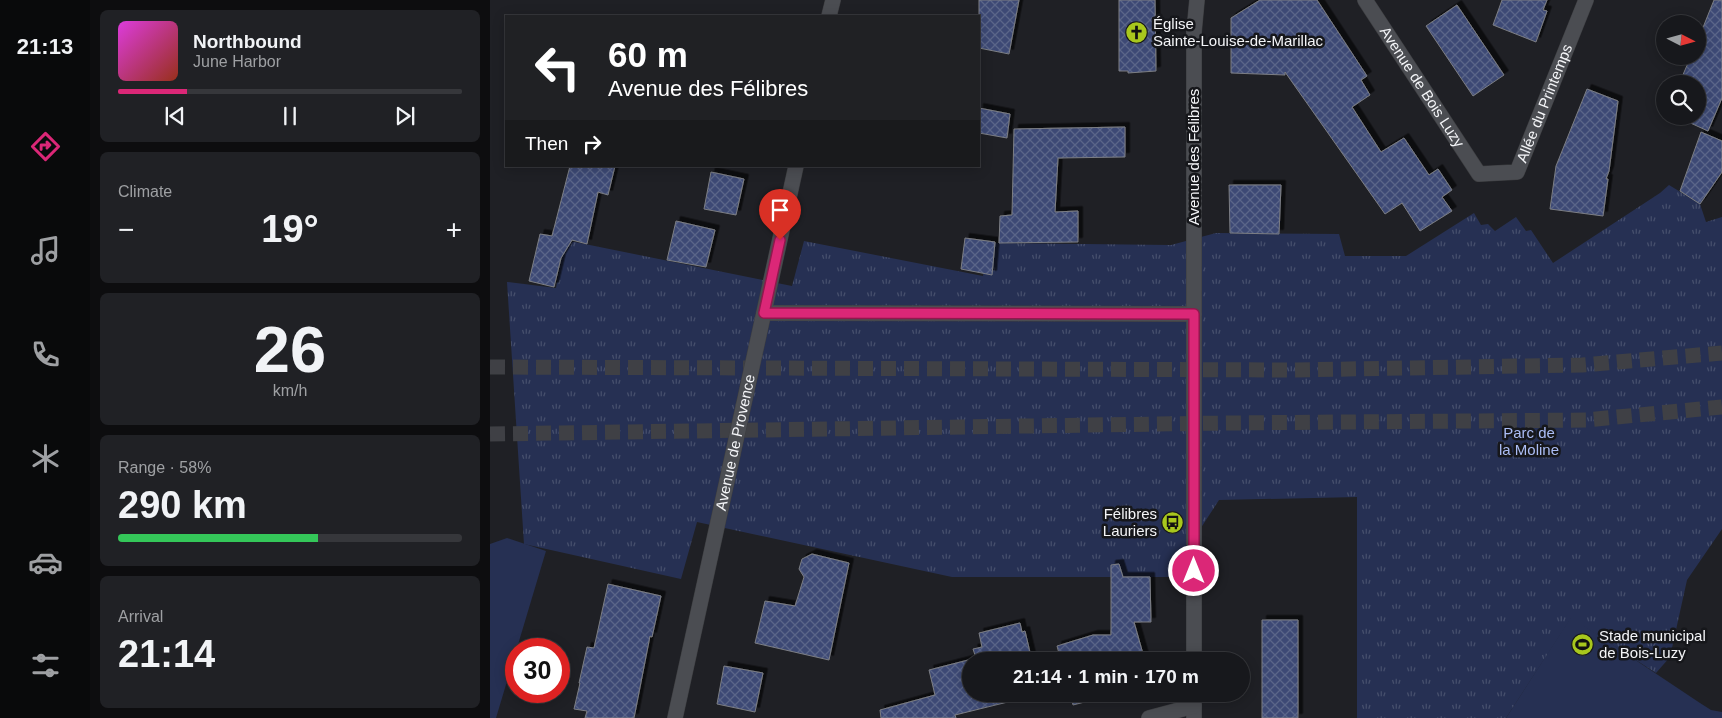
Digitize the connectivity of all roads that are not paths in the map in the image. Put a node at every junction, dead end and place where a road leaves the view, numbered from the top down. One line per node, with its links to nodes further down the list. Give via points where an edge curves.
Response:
1 (833, 0): 5 (street)
2 (1198, 0): 9 (street, Avenue des Félibres, via 1194,32)
3 (1365, 0): 7 (street, Avenue de Bois Luzy)
4 (1586, 0): 7 (street, Allée du Printemps, via 1517,172)
5 (829, 15)
6 (796, 167): 8 (street, Avenue de Provence)
7 (1479, 174)
8 (764, 313): 9 (street); 12 (street, Avenue de Provence)
9 (1194, 314): 10 (street, Avenue des Félibres)
10 (1194, 652)
11 (1194, 706): 13 (street)
12 (675, 718)
13 (1149, 718)

